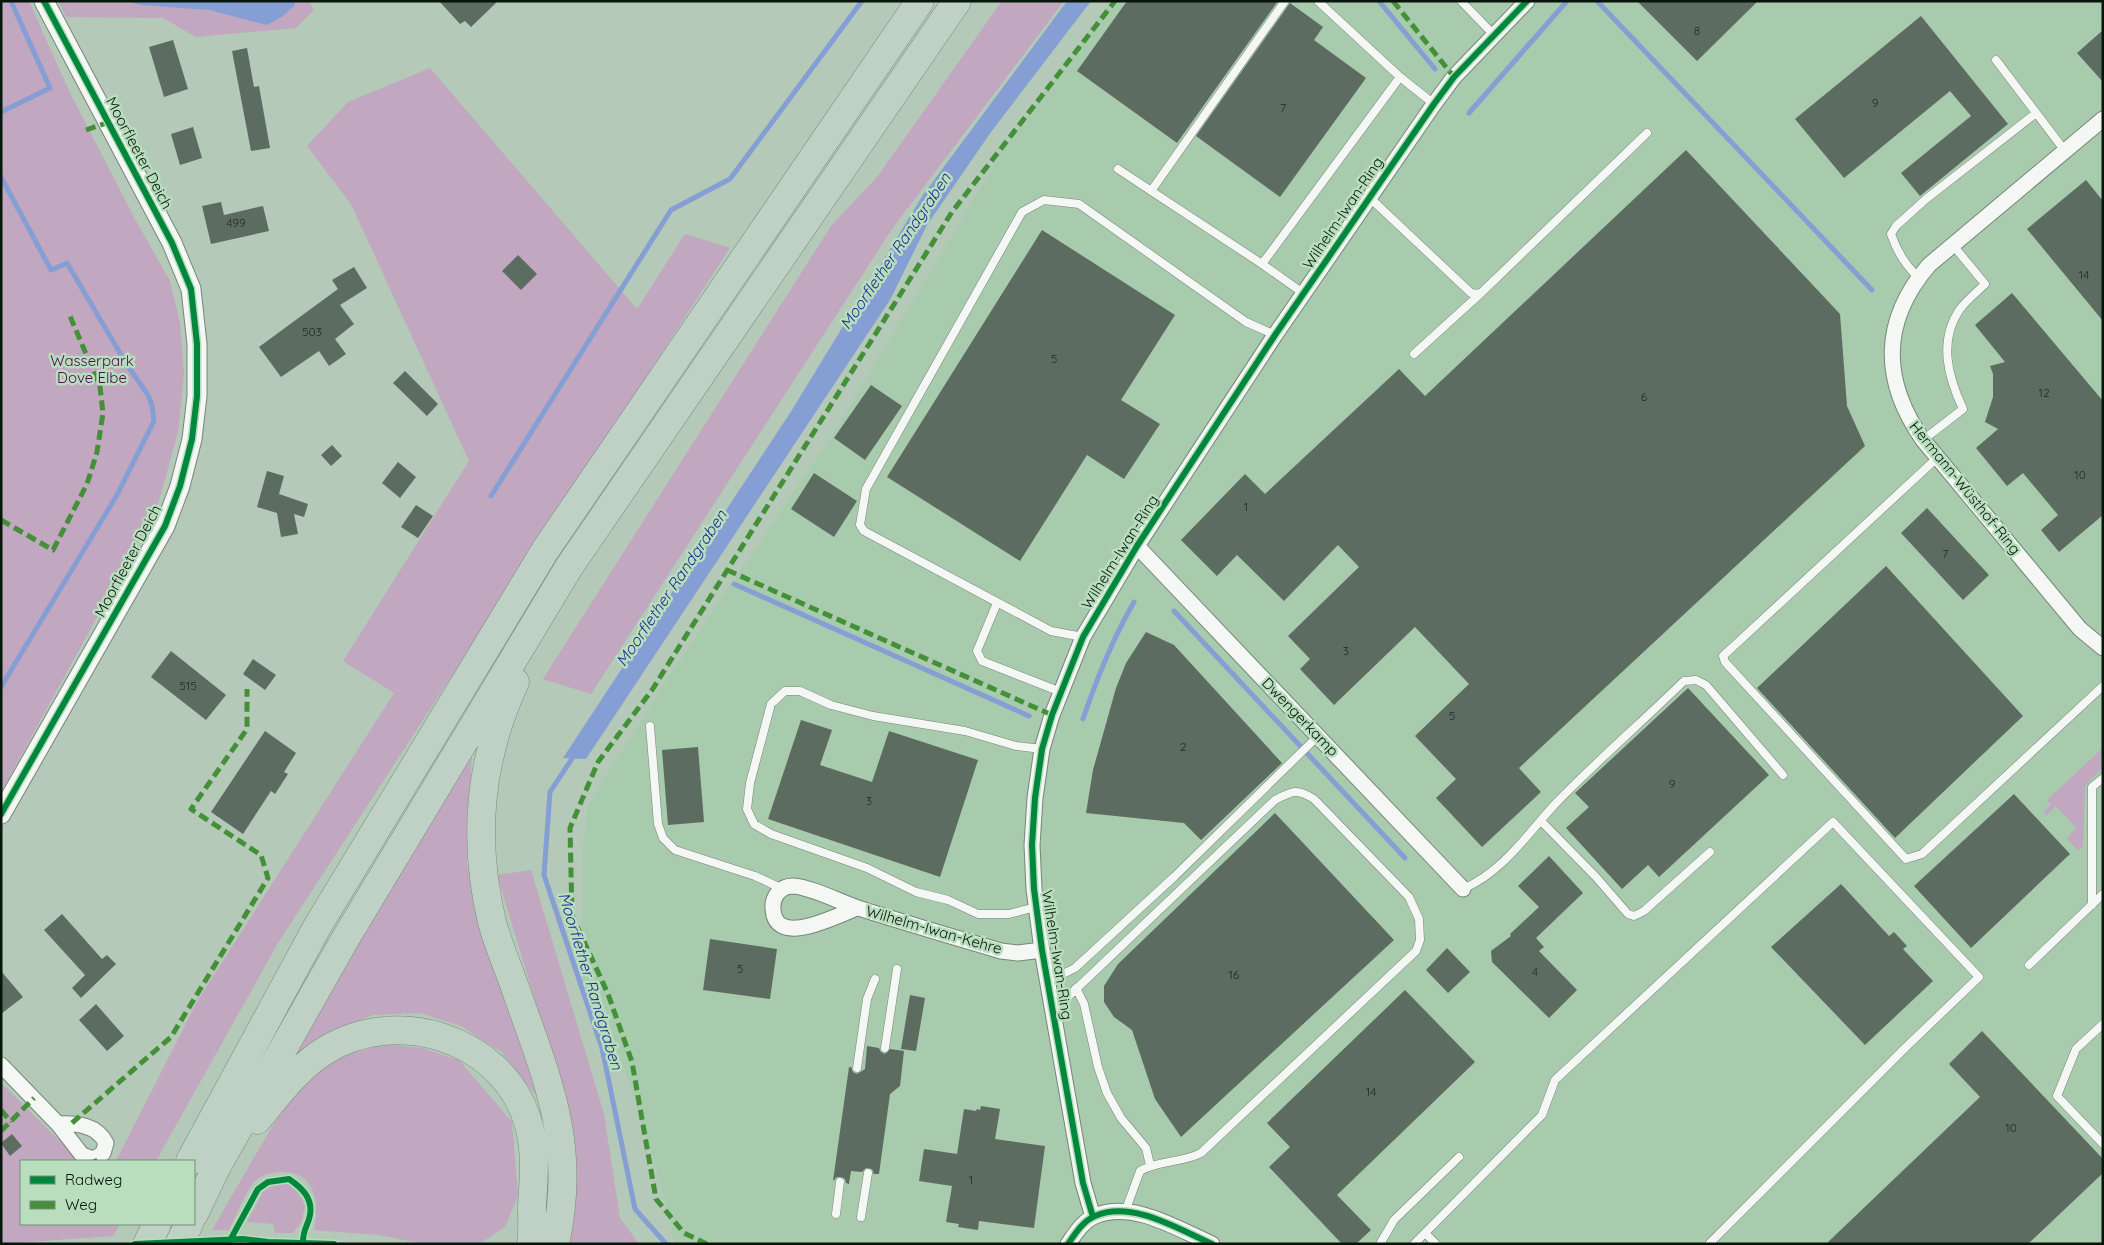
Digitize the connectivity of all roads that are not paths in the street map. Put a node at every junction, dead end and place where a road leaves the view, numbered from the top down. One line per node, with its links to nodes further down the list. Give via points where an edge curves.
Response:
1 (44, 1): 40 (street, Moorfleeter Deich, via 172,243 191,288 197,344 197,396 192,439 165,526)
2 (920, 1): 63 (highway, via 546,549 322,919)
3 (957, 1): 29 (highway)
4 (1286, 1): 17 (lane)
5 (1318, 1): 10 (lane)
6 (1461, 1): 8 (lane)
7 (1526, 1): 8 (street, Wilhelm-Iwan-Ring)
8 (1494, 35): 11 (street, Wilhelm-Iwan-Ring, via 1454,77)
9 (1996, 60): 12 (lane)
10 (1400, 77): 11 (lane); 20 (lane)
11 (1434, 104): 18 (street, Wilhelm-Iwan-Ring)
12 (2035, 114): 15 (lane); 21 (lane, via 1896,226 1891,234 1894,244 1904,263)
13 (2103, 119): 15 (street, Hermann-Wüsthof-Ring)
14 (1647, 133): 23 (lane)
15 (2065, 151): 19 (street, Hermann-Wüsthof-Ring)
16 (1118, 169): 17 (lane)
17 (1151, 191): 20 (lane)
18 (1369, 196): 22 (street, Wilhelm-Iwan-Ring); 23 (lane, via 1471,292)
19 (1952, 244): 21 (street, Hermann-Wüsthof-Ring); 26 (lane, via 1985,284 1955,317 1948,340 1948,372 1963,409)
20 (1262, 264): 22 (lane)
21 (1919, 278): 26 (street, Hermann-Wüsthof-Ring, via 1907,295 1898,317 1892,357 1899,398)
22 (1303, 293): 24 (street, Wilhelm-Iwan-Ring)
23 (1480, 294): 25 (lane)
24 (1275, 335): 28 (street, Wilhelm-Iwan-Ring); 30 (lane, via 1246,322 1079,204 1044,200 1022,212 866,489 860,525 864,531)
25 (1414, 354)
26 (1923, 440): 27 (street, Hermann-Wüsthof-Ring)
27 (1937, 458): 32 (street, Hermann-Wüsthof-Ring, via 2080,629); 33 (lane, via 1723,656 1725,662 1906,859 1922,854)
28 (1137, 546): 31 (street, Wilhelm-Iwan-Ring); 36 (street, Dwengerkamp)
29 (569, 567): 65 (highway, via 344,941); 81 (highway, via 504,707 486,768 480,834 481,863 493,924 552,1093 558,1123 563,1197)
30 (998, 603): 31 (lane, via 1051,631); 34 (lane, via 978,651 982,661)
31 (1083, 637): 34 (street, Wilhelm-Iwan-Ring)
32 (2103, 648)
33 (2103, 686)
34 (1061, 692): 37 (street, Wilhelm-Iwan-Ring)
35 (650, 726): 44 (lane, via 658,824 667,843 675,850 755,876)
36 (1314, 741): 43 (street, Dwengerkamp); 53 (lane, via 1075,968)
37 (1042, 749): 47 (street, Wilhelm-Iwan-Ring, via 1032,844); 47 (lane, via 1016,746 965,731 873,716 831,705 800,691 785,691 771,704 750,783 747,809 754,824 771,834 867,868 916,892 948,900 978,914 1009,914)
38 (1783, 775): 41 (lane, via 1706,686 1689,680 1684,681 1596,763)
39 (2103, 778): 46 (lane, via 2092,787)
40 (1, 814)
41 (1541, 821): 42 (lane, via 1628,914 1634,916 1644,911); 43 (lane, via 1496,870 1480,882)
42 (1710, 852)
43 (1463, 888)
44 (782, 889): 48 (street, Wilhelm-Iwan-Kehre, via 802,888); 48 (street, Wilhelm-Iwan-Kehre, via 774,898 773,910 777,922 786,928 814,925)
45 (2103, 894): 46 (lane)
46 (2092, 905): 50 (lane)
47 (1036, 907): 49 (street, Wilhelm-Iwan-Ring)
48 (857, 908): 49 (street, Wilhelm-Iwan-Kehre, via 1001,951 1018,954)
49 (1042, 950): 53 (street, Wilhelm-Iwan-Ring)
50 (2029, 964)
51 (897, 969): 57 (lane)
52 (874, 980): 59 (lane)
53 (1047, 982): 55 (street, Wilhelm-Iwan-Ring)
54 (1076, 988): 55 (lane); 64 (lane, via 1084,1004 1098,1067 1108,1093 1121,1118 1146,1148); 64 (lane, via 1275,800 1291,791 1314,799 1409,897 1419,919 1420,940 1416,951 1201,1153 1190,1159)
55 (1052, 1011): 73 (street, Wilhelm-Iwan-Ring, via 1083,1184)
56 (2103, 1024): 61 (lane, via 2076,1049 2057,1096)
57 (885, 1048)
58 (1, 1065): 60 (street)
59 (856, 1068)
60 (58, 1124)
61 (2103, 1144)
62 (1459, 1157): 84 (lane, via 1394,1220)
63 (191, 1160)
64 (1150, 1165): 70 (lane, via 1140,1171)
65 (217, 1166): 68 (highway, via 289,1082 315,1058 360,1035 380,1030 409,1030 441,1036 469,1049 492,1066 511,1088 526,1116 533,1145 535,1180); 69 (highway)
66 (868, 1173): 72 (lane)
67 (840, 1182): 71 (lane)
68 (532, 1205): 79 (highway); 80 (highway)
69 (195, 1212)
70 (1125, 1212): 73 (street, via 1107,1212); 83 (street, via 1149,1217)
71 (836, 1214)
72 (861, 1217)
73 (1093, 1217): 82 (street)
74 (156, 1225): 77 (highway)
75 (188, 1225): 78 (highway)
76 (1425, 1233): 85 (lane); 86 (lane); 87 (lane, via 1542,1115 1554,1080 1833,822 1979,977)
77 (147, 1244)
78 (179, 1244)
79 (513, 1244)
80 (531, 1244)
81 (555, 1244)
82 (1068, 1244)
83 (1212, 1244)
84 (1380, 1244)
85 (1414, 1244)
86 (1436, 1244)
87 (1709, 1244)

